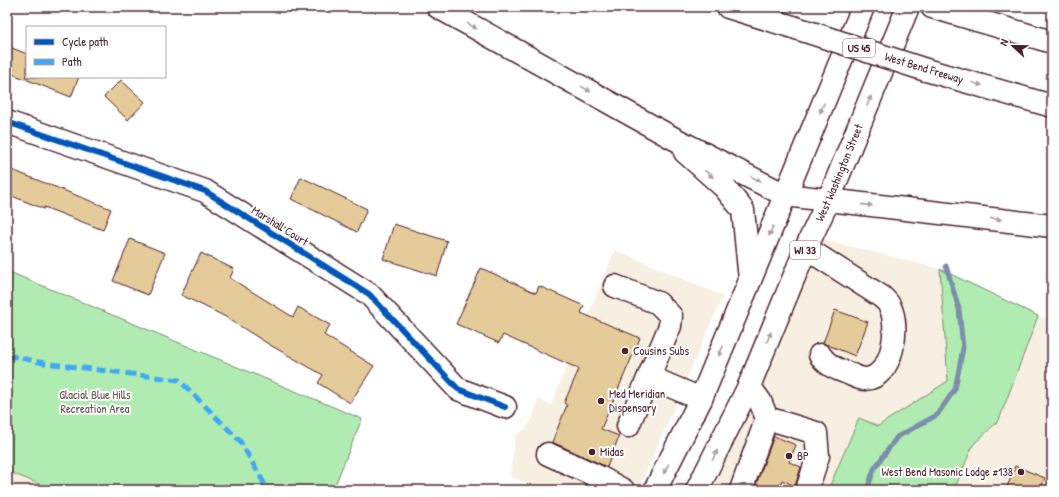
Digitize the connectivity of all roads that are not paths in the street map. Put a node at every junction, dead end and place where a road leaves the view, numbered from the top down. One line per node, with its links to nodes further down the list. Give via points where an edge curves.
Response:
1 (438, 7): 9 (main road, one-way to 9)
2 (728, 7): 7 (main road, West Bend Freeway / US 45, one-way to 7, bridge, via 926,70)
3 (863, 7): 10 (main road, one-way to 10)
4 (908, 7): 11 (main road, West Washington Street / WI 33, one-way to 4)
5 (932, 7): 6 (main road)
6 (1052, 42)
7 (1052, 106)
8 (7, 122): 20 (main road, Marshall Court, via 205,191 369,294 458,389)
9 (671, 137): 10 (main road, one-way to 10); 14 (main road, one-way to 14, via 724,187 743,210 747,228)
10 (786, 195): 11 (main road); 14 (main road, one-way to 14)
11 (828, 201): 12 (main road, one-way to 12); 13 (main road, West Washington Street / WI 33)
12 (1052, 226)
13 (806, 248): 16 (main road, via 882,297 890,306 894,321 891,356 884,369 875,376 865,379 855,376 831,366); 18 (main road, West Washington Street / WI 33, one-way to 13)
14 (750, 280): 19 (main road, one-way to 19)
15 (616, 286): 17 (main road, via 658,303 671,316 670,326)
16 (820, 355)
17 (649, 377): 19 (main road); 22 (main road)
18 (749, 386): 21 (main road, via 760,401); 26 (main road, West Washington Street / WI 33, one-way to 18)
19 (701, 399): 25 (main road, one-way to 25)
20 (504, 407)
21 (767, 418): 27 (main road); 28 (main road, via 816,433 818,456)
22 (628, 426)
23 (548, 454): 24 (main road)
24 (623, 490)
25 (655, 490)
26 (698, 490)
27 (741, 490)
28 (807, 490)

